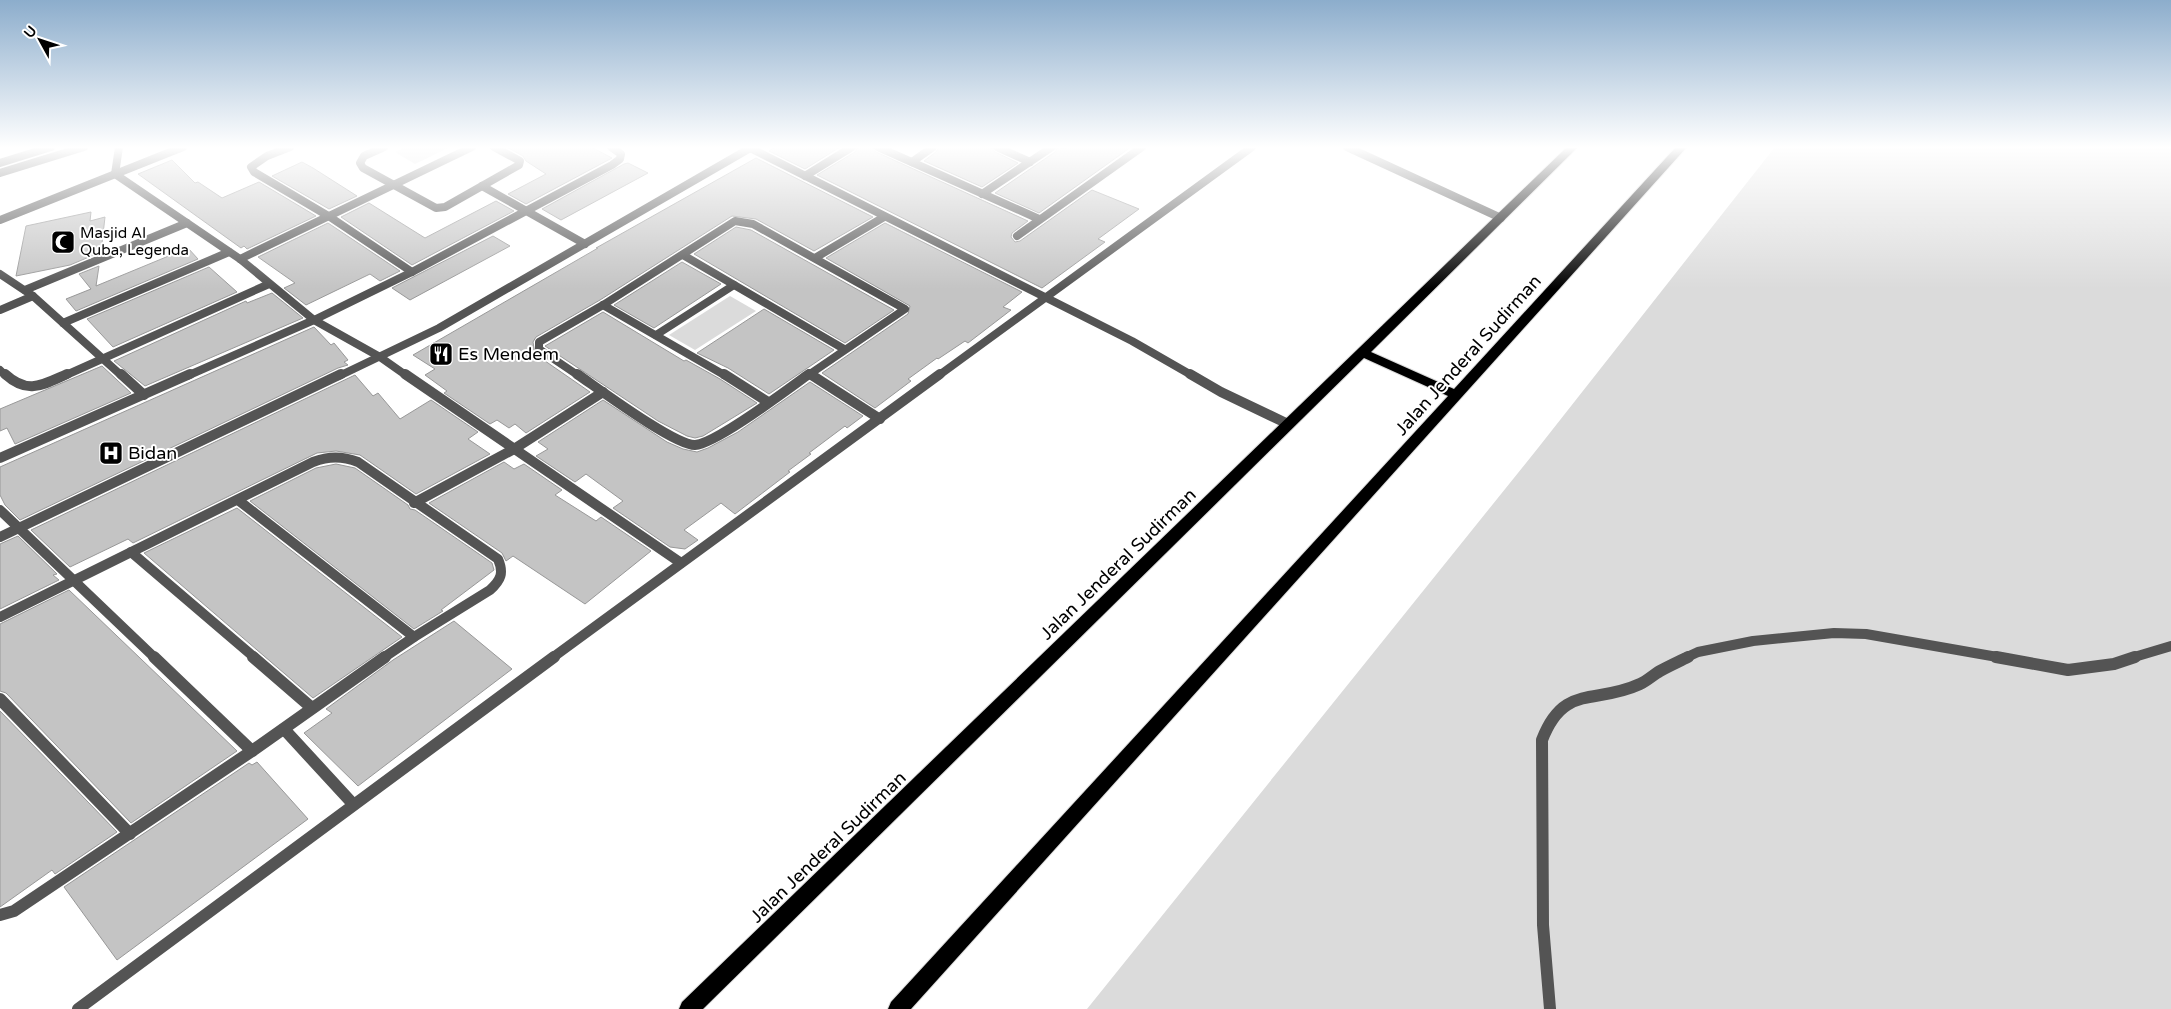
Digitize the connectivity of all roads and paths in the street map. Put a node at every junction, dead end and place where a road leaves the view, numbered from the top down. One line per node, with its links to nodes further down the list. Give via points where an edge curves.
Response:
1 (65, 194): 21 (street)
2 (145, 194): 23 (street)
3 (291, 194): 18 (street)
4 (375, 194): 18 (street)
5 (410, 194): 6 (street, via 436,208)
6 (467, 194)
7 (497, 194): 17 (street)
8 (558, 194): 17 (street)
9 (671, 194): 25 (street)
10 (840, 194): 19 (street)
11 (982, 194): 22 (street)
12 (1076, 194): 22 (street)
13 (1187, 194): 36 (street)
14 (1448, 194): 20 (street)
15 (1525, 194): 20 (highway, Jalan Jenderal Sudirman)
16 (1639, 194): 50 (highway, Jalan Jenderal Sudirman)
17 (527, 211): 25 (street); 30 (street)
18 (330, 217): 28 (street); 30 (street)
19 (884, 217): 29 (street); 36 (street)
20 (1500, 218): 43 (highway, Jalan Jenderal Sudirman)
21 (0, 220)
22 (1039, 220): 24 (street)
23 (187, 223): 26 (street); 34 (street)
24 (1017, 236)
25 (585, 244): 44 (street, via 439,328)
26 (229, 252): 28 (street); 40 (street)
27 (683, 255): 29 (street, via 726,226 744,221); 33 (street); 37 (street)
28 (240, 258): 32 (street)
29 (815, 258): 42 (street, via 905,309)
30 (412, 272): 39 (street)
31 (0, 274): 34 (street)
32 (270, 284): 39 (street); 45 (street)
33 (734, 285): 41 (street); 42 (street)
34 (24, 290): 35 (street)
35 (33, 296): 38 (street); 40 (street)
36 (1044, 298): 52 (street); 53 (street, via 1132,341 1220,392)
37 (603, 305): 41 (street); 48 (street, via 539,342 539,349)
38 (0, 310)
39 (314, 320): 44 (street); 49 (street)
40 (62, 323): 45 (street)
41 (656, 335): 51 (street)
42 (844, 349): 47 (street)
43 (1363, 353): 50 (highway); 53 (highway, Jalan Jenderal Sudirman)
44 (380, 357): 54 (street); 59 (street)
45 (104, 359): 46 (street, via 37,387 26,388 16,384); 49 (street)
46 (0, 370)
47 (809, 374): 51 (street); 52 (street)
48 (603, 392): 51 (street, via 689,445 702,445 716,438); 54 (street)
49 (144, 395): 55 (street)
50 (1456, 395): 76 (highway, Jalan Jenderal Sudirman)
51 (768, 402)
52 (880, 419): 62 (street)
53 (1288, 424): 75 (highway, Jalan Jenderal Sudirman)
54 (514, 448): 57 (street); 62 (street)
55 (0, 458)
56 (238, 500): 57 (street, via 330,456 358,462); 61 (street); 65 (street)
57 (414, 503): 65 (street, via 498,559 502,569 501,580 490,590)
58 (0, 510): 59 (street)
59 (18, 529): 60 (street); 63 (street)
60 (0, 537)
61 (131, 552): 63 (street); 68 (street)
62 (681, 563): 71 (street)
63 (73, 580): 64 (street); 70 (street)
64 (0, 617)
65 (414, 637): 68 (street)
66 (2171, 646): 77 (street, via 2114,664 2068,670 1866,634 1782,637 1698,652 1640,684 1582,698 1560,708 1549,722 1542,740 1543,925)
67 (0, 699): 72 (street)
68 (312, 708): 69 (street)
69 (284, 729): 70 (street); 71 (street)
70 (252, 751): 72 (street)
71 (353, 804): 74 (street)
72 (130, 834): 73 (street, via 14,911)
73 (0, 915)
74 (78, 1009)
75 (689, 1009)
76 (898, 1009)
77 (1550, 1009)

